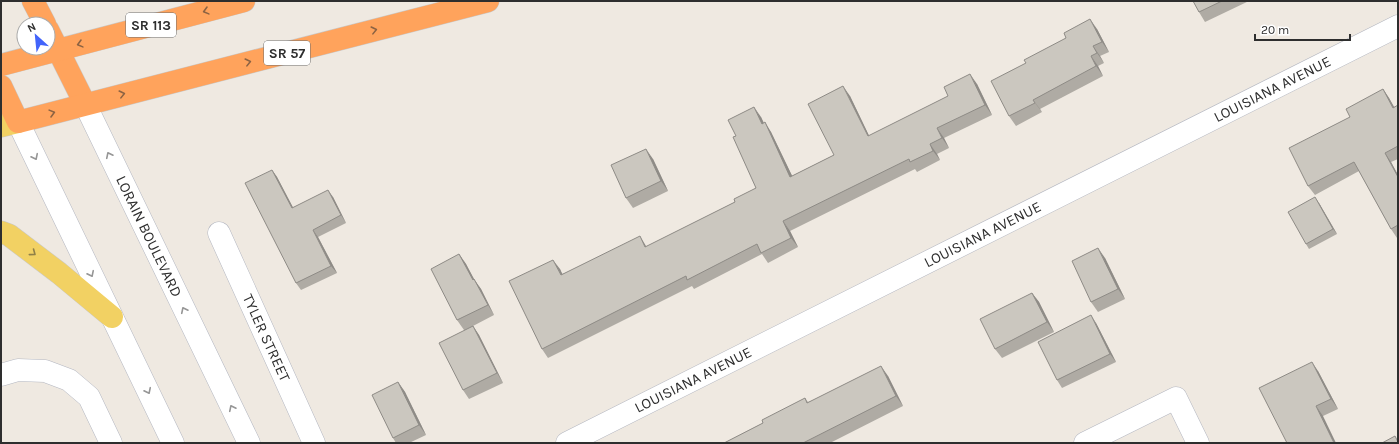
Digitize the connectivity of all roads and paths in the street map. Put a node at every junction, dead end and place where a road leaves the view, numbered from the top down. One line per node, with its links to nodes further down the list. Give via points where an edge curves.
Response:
1 (33, 1): 4 (highway)
2 (244, 1): 7 (highway, SR 113, one-way to 7)
3 (488, 1): 10 (highway, SR 57, one-way to 3)
4 (41, 16)
5 (1398, 26): 20 (street, LOUISIANA AVENUE)
6 (56, 46): 7 (highway, LORAIN BOULEVARD)
7 (58, 50): 8 (highway, SR 113); 10 (highway, LORAIN BOULEVARD)
8 (1, 65)
9 (1, 86): 11 (highway)
10 (85, 104): 11 (highway, SR 57, one-way to 10); 18 (street, LORAIN BOULEVARD, one-way to 10)
11 (10, 124): 14 (street, one-way to 14)
12 (1, 232): 14 (main road, one-way to 14, via 9,235 60,273)
13 (219, 233): 19 (street, TYLER STREET)
14 (112, 317): 17 (street, one-way to 17)
15 (1, 375): 16 (street, via 18,370 45,371 69,380 89,397)
16 (111, 443)
17 (172, 443)
18 (249, 443)
19 (314, 443)
20 (568, 443)
21 (1084, 443): 22 (street, via 1176,398)
22 (1198, 443)

